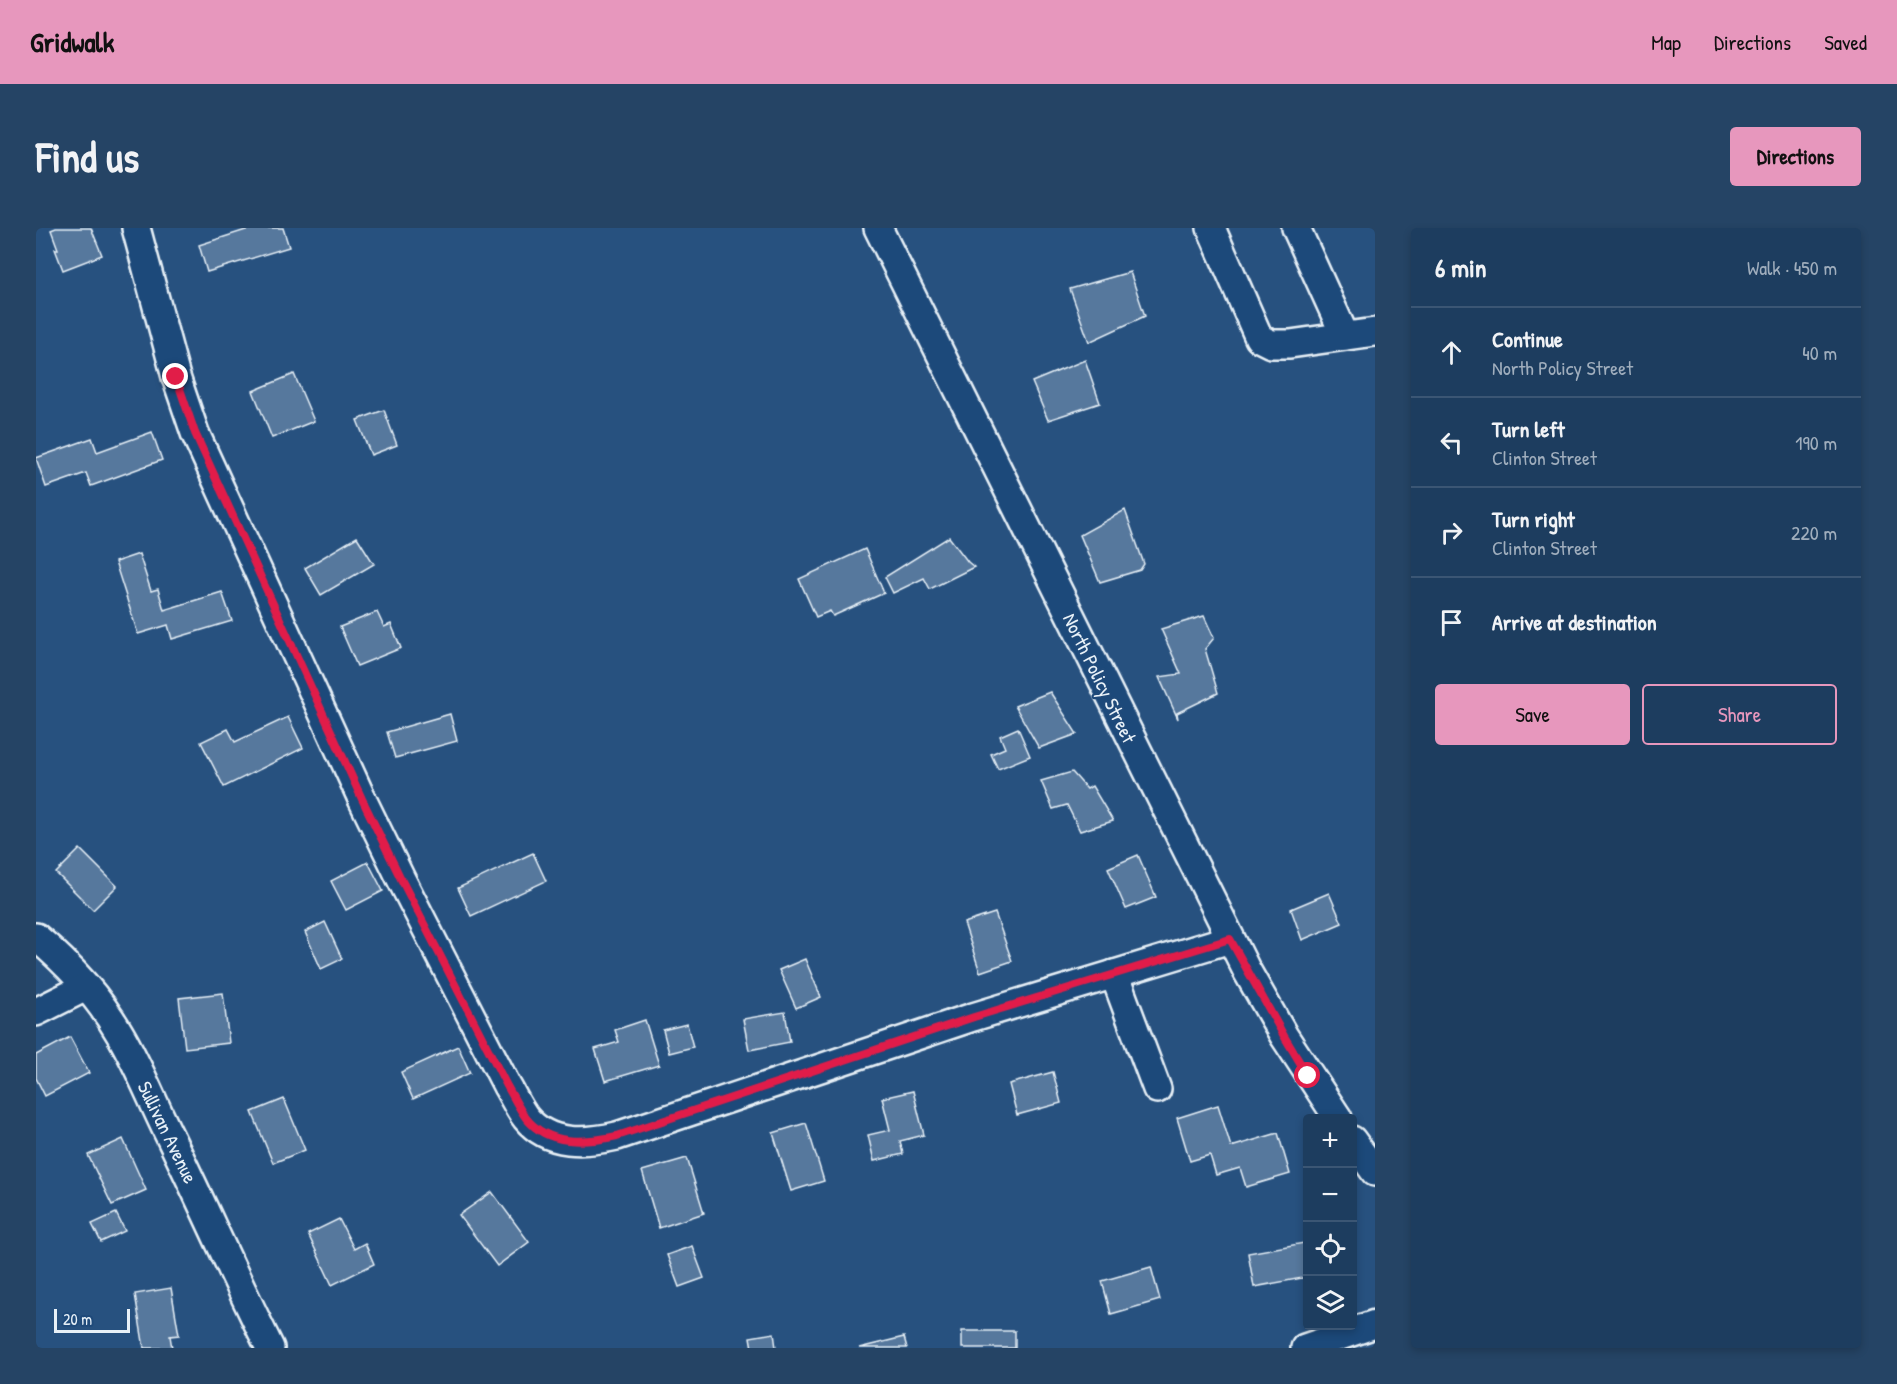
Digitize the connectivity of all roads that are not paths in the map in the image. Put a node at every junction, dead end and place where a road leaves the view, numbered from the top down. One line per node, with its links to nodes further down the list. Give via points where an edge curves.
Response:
1 (136, 228): 9 (street, via 195,433 401,879 507,1086 526,1118 539,1130 575,1141 617,1136)
2 (878, 228): 8 (street, North Policy Street)
3 (1211, 228): 6 (street, via 1259,338 1271,344 1290,344)
4 (1296, 228): 6 (street)
5 (1375, 332): 6 (street)
6 (1345, 336)
7 (36, 937): 10 (street, Sullivan Avenue)
8 (1230, 939): 9 (street); 13 (street, North Policy Street, via 1284,1036)
9 (1114, 974): 12 (street)
10 (86, 987): 11 (street); 17 (street, Sullivan Avenue, via 120,1034)
11 (36, 1012)
12 (1156, 1089)
13 (1335, 1114)
14 (1357, 1146): 15 (street)
15 (1375, 1172)
16 (1375, 1324): 18 (street)
17 (270, 1348)
18 (1305, 1348)

